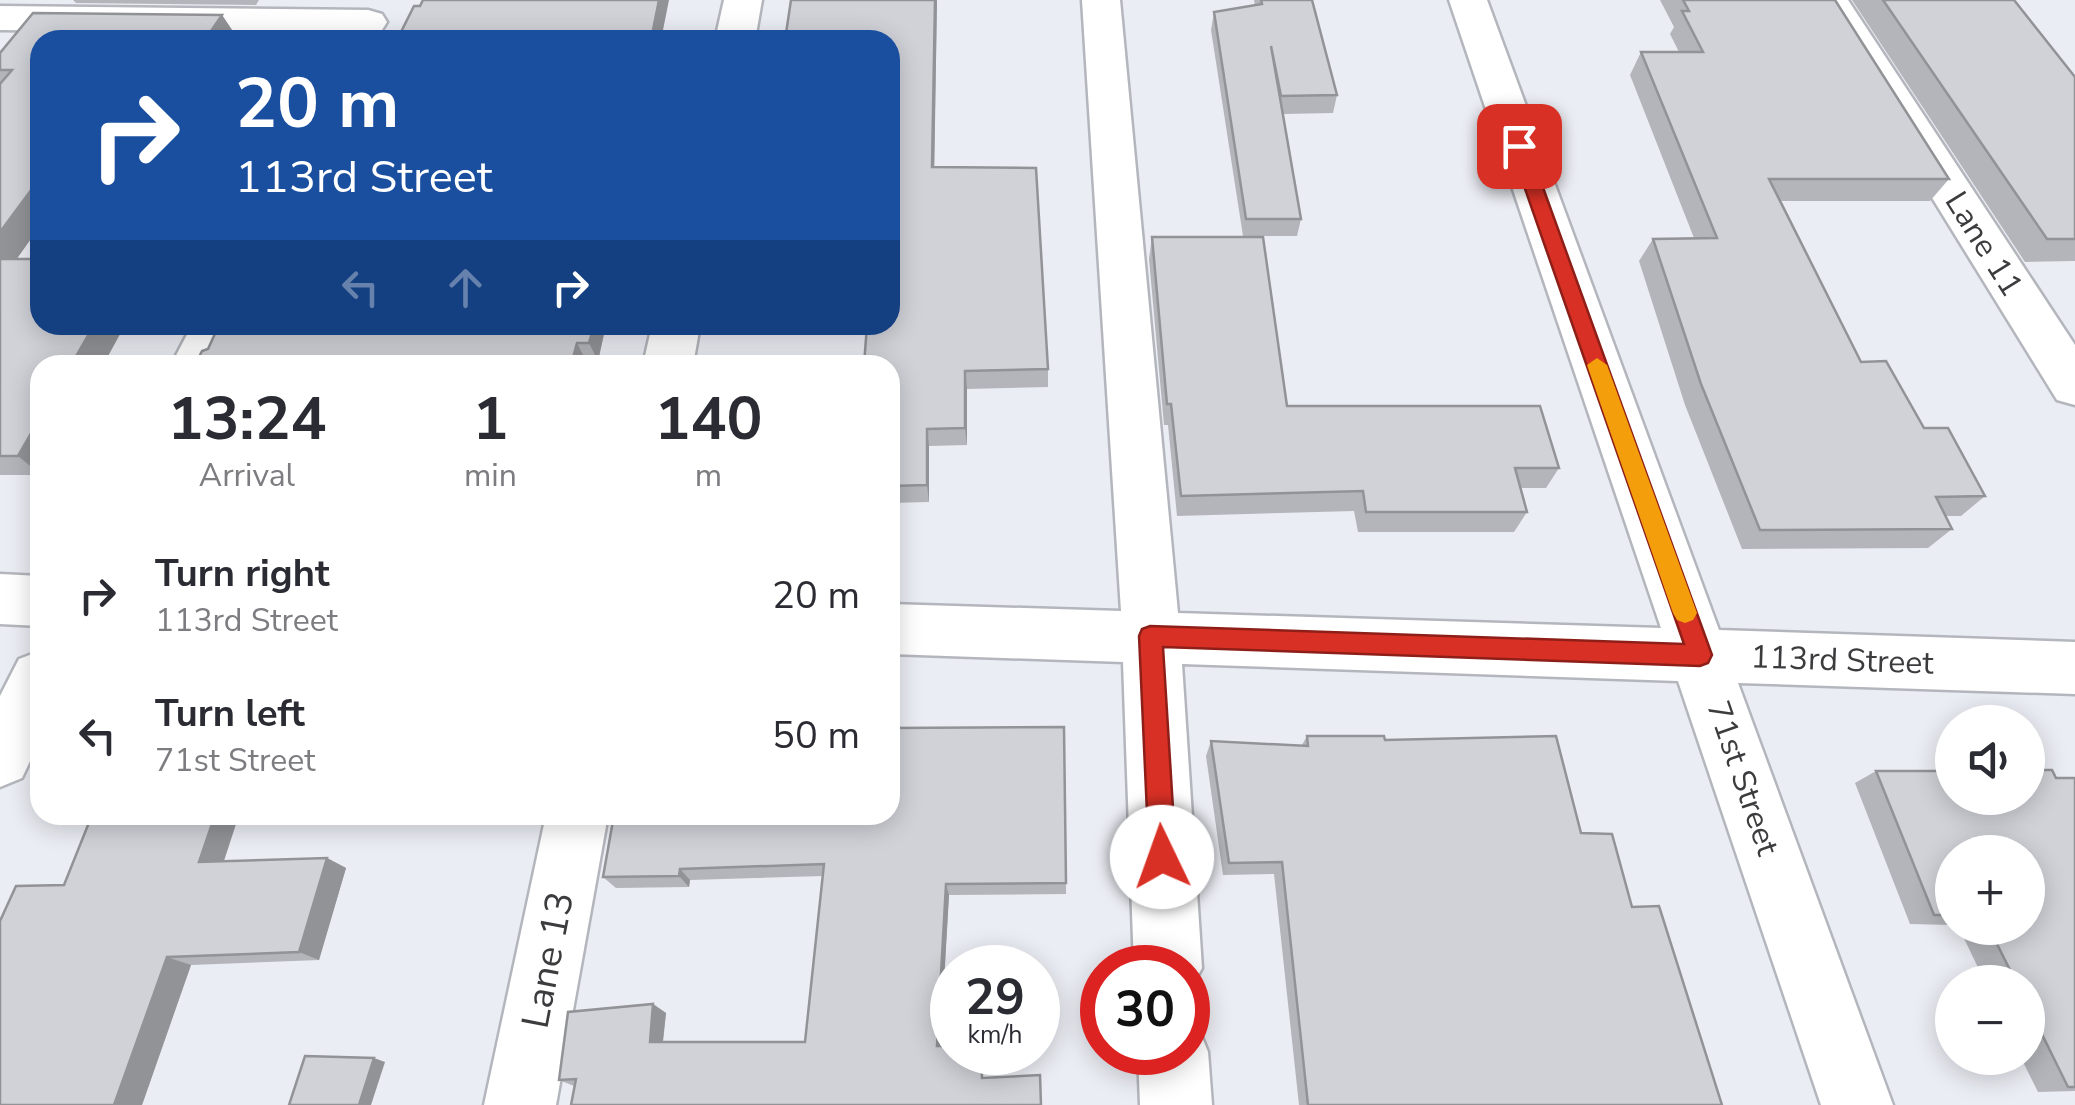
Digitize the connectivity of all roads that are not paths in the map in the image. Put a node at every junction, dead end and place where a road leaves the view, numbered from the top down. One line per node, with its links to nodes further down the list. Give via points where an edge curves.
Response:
1 (744, 0): 7 (street)
2 (1100, 0): 12 (street)
3 (1468, 0): 13 (street, 71st Street)
4 (1829, 0): 8 (street, Lane 11)
5 (2, 21): 6 (street)
6 (368, 21)
7 (737, 30)
8 (2075, 386)
9 (0, 599): 10 (street)
10 (30, 600)
11 (900, 629): 12 (street, 113rd Street)
12 (1150, 636): 13 (street, 113rd Street); 18 (street)
13 (1700, 655): 14 (street, 113rd Street); 22 (street, 71st Street)
14 (2075, 668)
15 (30, 698): 16 (street)
16 (0, 758)
17 (575, 825): 20 (street, Lane 13)
18 (1167, 945)
19 (1174, 1075): 21 (street)
20 (520, 1105)
21 (1176, 1105)
22 (1857, 1105)

